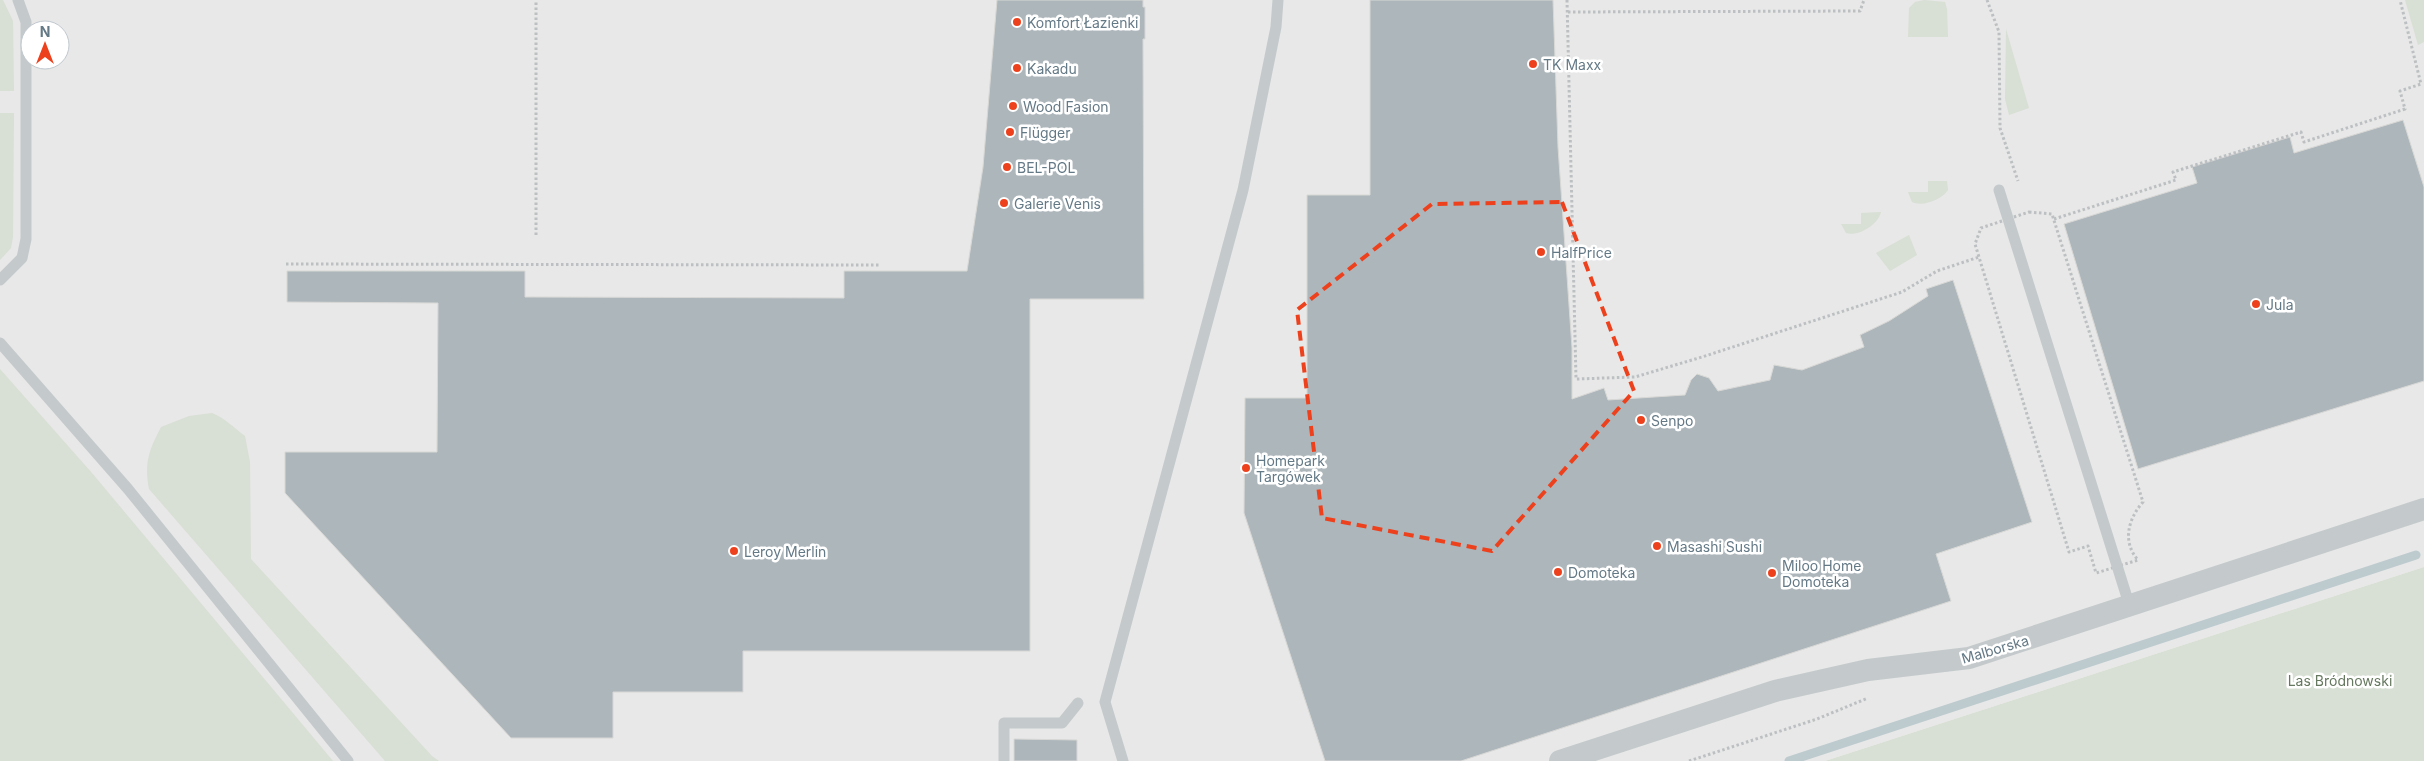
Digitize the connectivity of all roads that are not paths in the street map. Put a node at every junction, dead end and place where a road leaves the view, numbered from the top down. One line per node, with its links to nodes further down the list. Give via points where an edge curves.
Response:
1 (18, 0): 4 (lane, via 26,22 26,238 22,258)
2 (1278, 0): 11 (lane, via 1276,27 1243,190 1105,702)
3 (1999, 190): 7 (lane)
4 (0, 280)
5 (0, 344): 9 (lane, via 128,489)
6 (2424, 510): 7 (street, Malborska)
7 (2130, 607): 12 (street, Malborska, via 1969,658 1868,670 1775,691)
8 (1078, 703): 10 (lane, via 1062,723 1004,723)
9 (348, 761)
10 (1004, 761)
11 (1123, 761)
12 (1560, 761)

